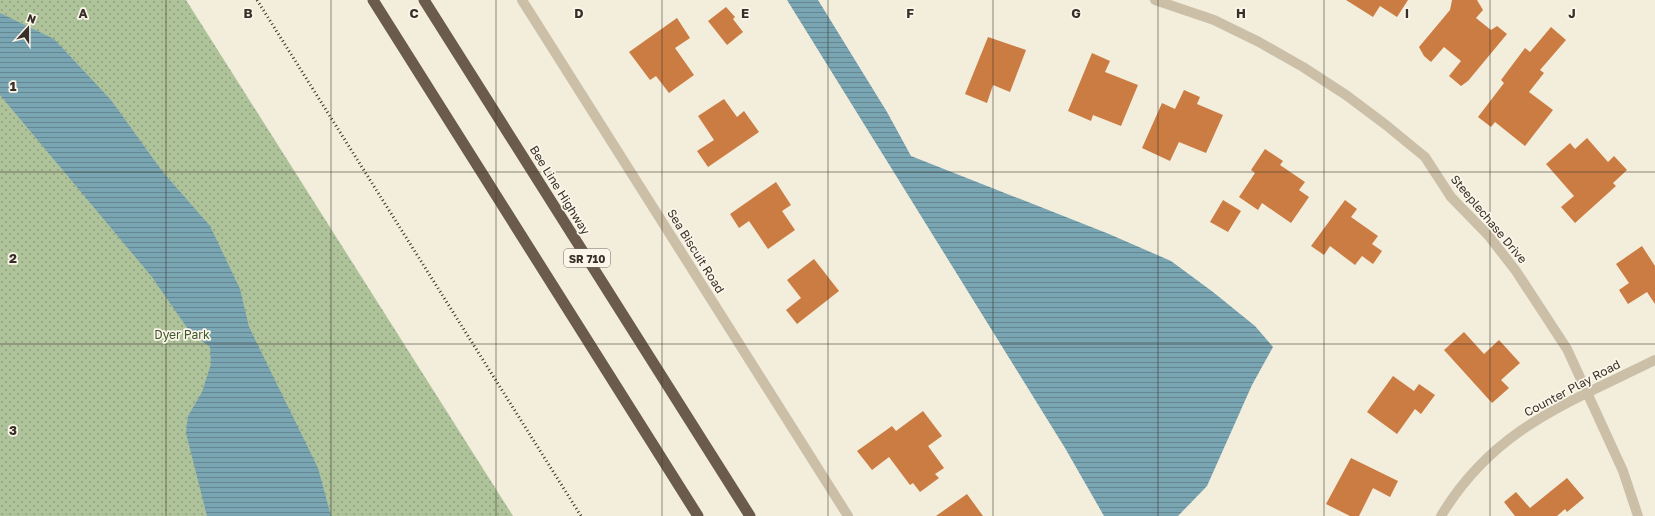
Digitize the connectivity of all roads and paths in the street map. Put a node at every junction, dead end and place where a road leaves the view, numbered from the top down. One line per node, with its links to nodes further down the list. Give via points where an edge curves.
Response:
1 (373, 0): 7 (highway)
2 (424, 0): 8 (highway, Bee Line Highway / SR 710)
3 (522, 0): 9 (street, Sea Biscuit Road)
4 (1155, 0): 6 (street, Steeplechase Drive, via 1214,20 1303,67 1375,116 1425,157 1451,197 1488,235 1516,271 1568,350)
5 (1655, 360): 6 (street, Counter Play Road)
6 (1587, 392): 10 (street, Counter Play Road, via 1545,414 1500,445 1462,485); 11 (street, Steeplechase Drive, via 1623,471)
7 (698, 516)
8 (750, 516)
9 (848, 516)
10 (1441, 516)
11 (1638, 516)

